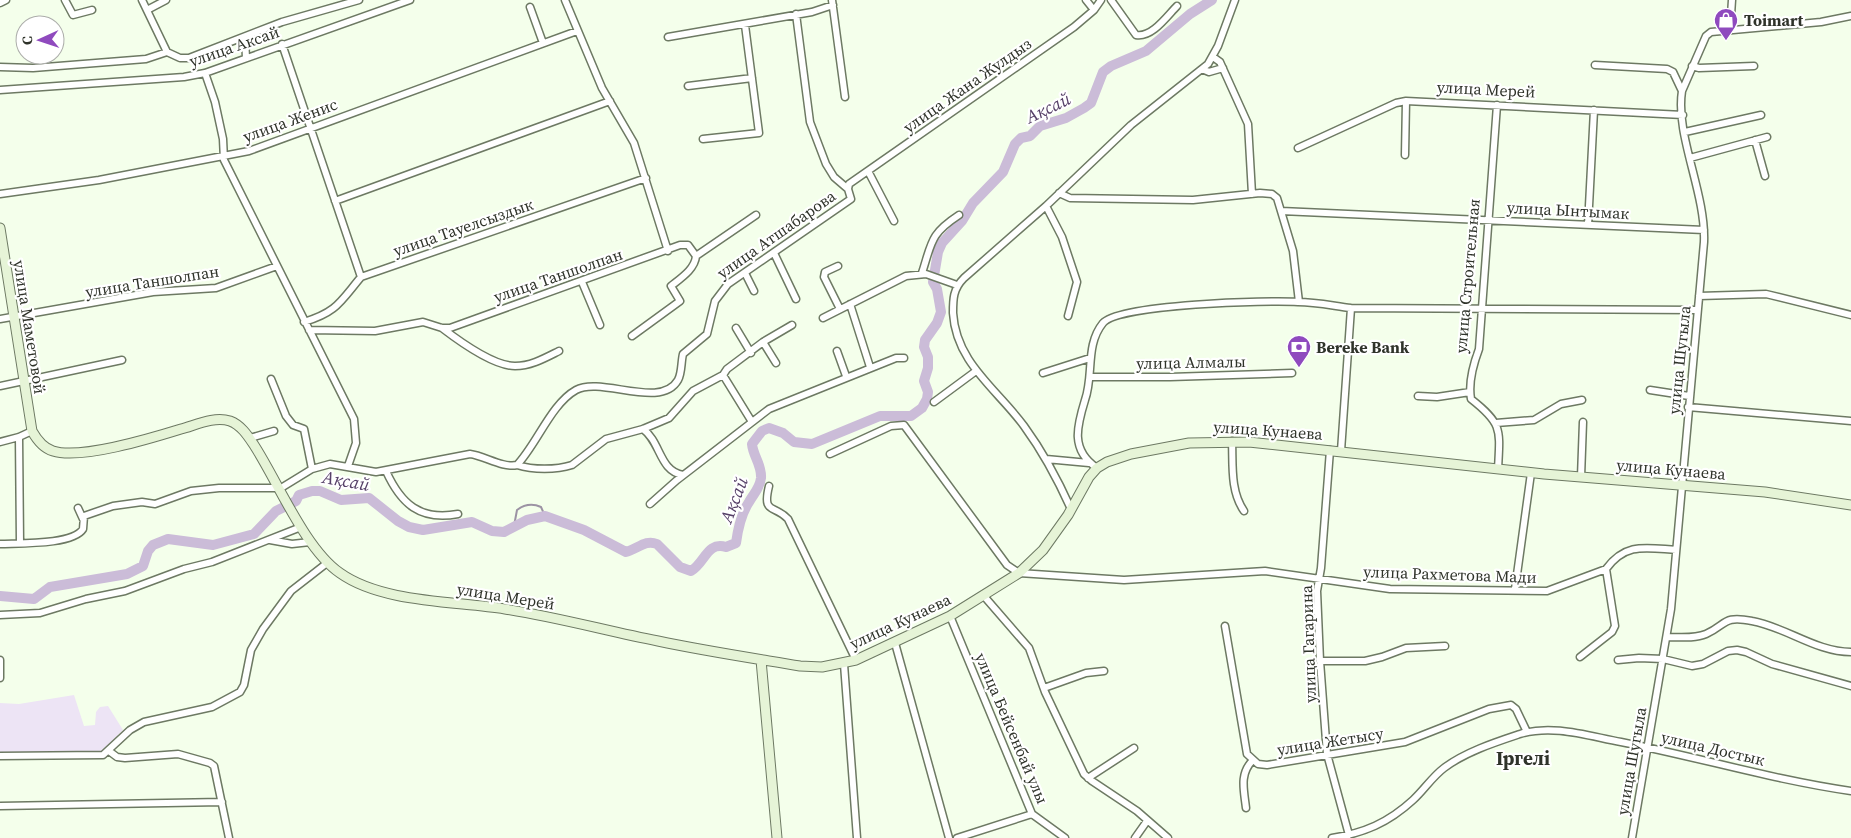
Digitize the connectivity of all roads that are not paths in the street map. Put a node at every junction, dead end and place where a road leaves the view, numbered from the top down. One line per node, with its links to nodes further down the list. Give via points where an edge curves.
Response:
1 (6, 0): 15 (street)
2 (65, 0): 18 (street, via 73,15)
3 (142, 0): 19 (street)
4 (166, 0): 19 (street)
5 (359, 0): 13 (street, улица Аксай)
6 (410, 0): 29 (street, улица Аксай)
7 (565, 0): 25 (street)
8 (1086, 0): 20 (street)
9 (1101, 0): 20 (street, улица Жана Жулдыз)
10 (1111, 0): 16 (street, via 1136,35 1142,36)
11 (1235, 0): 31 (street)
12 (1732, 0): 24 (street)
13 (351, 1): 27 (street, улица Аксай, via 290,19)
14 (832, 2): 21 (street, via 812,12); 44 (street)
15 (0, 3)
16 (1177, 6)
17 (530, 8): 28 (street)
18 (92, 10)
19 (147, 10): 30 (street)
20 (1094, 10): 60 (street, улица Жана Жулдыз)
21 (796, 14): 23 (street); 63 (street, via 810,122 826,164 834,177)
22 (1851, 16): 24 (street, улица Шугыла, via 1821,22)
23 (745, 25): 26 (street); 40 (street)
24 (1730, 30): 34 (street, улица Шугыла, via 1710,32)
25 (577, 31): 28 (street, улица Женис); 45 (street)
26 (668, 37)
27 (246, 38): 30 (street, улица Аксай, via 189,58); 32 (street)
28 (542, 43): 51 (street, улица Женис)
29 (282, 44): 32 (street, улица Аксай); 51 (street)
30 (167, 52): 36 (street, улица Аксай, via 146,59 33,68)
31 (1213, 57): 37 (street); 38 (street)
32 (246, 58): 39 (street, улица Аксай)
33 (1594, 64): 43 (street, via 1667,69 1673,72)
34 (1692, 66): 35 (street); 43 (street, улица Шугыла)
35 (1754, 66)
36 (0, 67)
37 (1223, 68): 38 (street, via 1209,72); 66 (street, via 1248,124)
38 (1202, 69): 64 (street, via 1131,125)
39 (205, 73): 42 (street, улица Аксай); 57 (street, via 223,139)
40 (752, 78): 41 (street); 54 (street, via 759,133)
41 (688, 86)
42 (0, 90)
43 (1682, 90): 49 (street, улица Шугыла)
44 (844, 97)
45 (610, 101): 62 (street, via 634,144); 67 (street)
46 (1406, 101): 47 (street, улица Мерей); 56 (street, улица Мерей); 58 (street)
47 (1497, 105): 48 (street, улица Мерей); 72 (street, улица Строительная)
48 (1594, 110): 49 (street, улица Мерей); 74 (street)
49 (1683, 115): 52 (street, улица Шугыла)
50 (1761, 115): 52 (street)
51 (310, 128): 57 (street, улица Женис, via 249,151); 67 (street)
52 (1685, 132): 59 (street, улица Шугыла)
53 (1767, 137): 55 (street)
54 (703, 139)
55 (1755, 140): 59 (street); 61 (street)
56 (1298, 148)
57 (222, 155): 65 (street, улица Женис, via 99,180); 80 (street)
58 (1405, 155)
59 (1690, 158): 76 (street, улица Шугыла)
60 (868, 171): 63 (street, улица Жана Жулдыз, via 849,184); 73 (street)
61 (1765, 176)
62 (646, 178): 77 (street); 84 (street, улица Тауелсыздык)
63 (848, 189): 78 (street, улица Атшабарова, via 852,195 849,201)
64 (1059, 193): 66 (street, via 1070,198 1193,200); 68 (street)
65 (0, 194)
66 (1252, 194): 69 (street, via 1272,194 1277,198)
67 (336, 201): 84 (street)
68 (1046, 206): 86 (street); 97 (street, via 1062,237 1077,282)
69 (1281, 211): 72 (street, улица Ынтымак); 90 (street, via 1293,251)
70 (756, 215): 79 (street)
71 (959, 215): 83 (street, via 936,233 930,244)
72 (1488, 220): 74 (street, улица Ынтымак); 92 (street, улица Строительная)
73 (894, 221)
74 (1588, 225): 76 (street, улица Ынтымак)
75 (0, 228): 98 (main road, улица Маметовой)
76 (1704, 230): 88 (street, улица Шугыла)
77 (668, 251): 79 (street, улица Таншолпан, via 684,244); 85 (street, улица Таншолпан)
78 (774, 253): 82 (street, улица Атшабарова); 89 (street)
79 (696, 256): 107 (street, via 691,268 671,286 680,301)
80 (277, 266): 98 (street, улица Таншолпан, via 216,288 153,292); 101 (street)
81 (838, 266): 94 (street, via 825,272 824,277)
82 (745, 273): 87 (street); 148 (street, улица Атшабарова, via 718,295 710,330 683,354 680,377 673,387 657,392 591,386 574,391 553,414)
83 (924, 274): 86 (street); 91 (street, via 906,276)
84 (361, 277): 101 (street, via 333,310)
85 (582, 282): 102 (street); 104 (street, улица Таншолпан)
86 (957, 285): 117 (street, via 953,302 956,333 961,348)
87 (754, 291)
88 (1699, 296): 95 (street, улица Шугыла); 96 (street, via 1766,294)
89 (796, 299)
90 (1299, 302): 93 (street); 113 (street, via 1160,307 1109,318 1099,329)
91 (850, 304): 94 (street); 116 (street)
92 (1482, 307): 93 (street); 95 (street); 127 (street, улица Строительная, via 1479,349 1472,368)
93 (1352, 308): 145 (street)
94 (840, 309): 99 (street)
95 (1698, 310): 129 (street, улица Шугыла)
96 (1851, 314)
97 (1068, 316)
98 (13, 318): 100 (street, улица Таншолпан); 124 (main road, улица Маметовой)
99 (824, 318)
100 (0, 319)
101 (304, 322): 106 (street)
102 (600, 325)
103 (792, 325): 108 (street)
104 (442, 328): 106 (street, улица Таншолпан, via 424,322 375,330); 109 (street, via 461,342 508,365 533,363)
105 (736, 328): 111 (street)
106 (308, 330): 149 (street, via 354,419 356,443)
107 (632, 336)
108 (763, 342): 111 (street); 115 (street)
109 (559, 350)
110 (837, 350): 121 (street)
111 (751, 353): 120 (street)
112 (904, 358): 116 (street)
113 (1090, 358): 118 (street); 122 (street)
114 (122, 360): 124 (street)
115 (776, 363)
116 (870, 367): 121 (street)
117 (976, 371): 131 (street); 147 (street, via 1024,425)
118 (1043, 373)
119 (1292, 373): 122 (street, улица Алмалы)
120 (723, 375): 134 (street); 137 (street, via 693,391 669,418)
121 (846, 376): 134 (street, via 784,402)
122 (1090, 376): 150 (street, via 1077,427 1083,454)
123 (271, 379): 151 (street, via 286,416 293,425 304,429)
124 (23, 381): 125 (street); 138 (main road, улица Маметовой)
125 (0, 386)
126 (1650, 390): 129 (street)
127 (1470, 392): 128 (street); 136 (street, via 1471,398)
128 (1418, 396)
129 (1689, 396): 132 (street, улица Шугыла)
130 (1582, 400): 136 (street, via 1561,404 1534,420)
131 (934, 402)
132 (1688, 407): 133 (street); 157 (street, улица Шугыла)
133 (1851, 421)
134 (752, 422): 155 (street)
135 (1583, 422): 156 (street)
136 (1496, 423): 152 (street, via 1500,432)
137 (643, 430): 148 (street, via 606,439 566,467 529,468); 155 (street, via 655,441 674,474)
138 (32, 431): 140 (street); 141 (main road, via 42,445 61,453 129,443 211,420 230,421)
139 (274, 431): 141 (street)
140 (19, 437): 143 (street); 170 (street)
141 (250, 438): 159 (main road)
142 (1232, 441): 144 (main road, улица Кунаева); 150 (main road, улица Кунаева, via 1189,442 1161,447); 164 (street, via 1234,488)
143 (0, 442)
144 (1330, 450): 145 (main road, улица Кунаева); 176 (street, улица Гагарина)
145 (1341, 451): 152 (main road, улица Кунаева)
146 (830, 454): 175 (street, via 891,426 904,425 1007,565)
147 (1046, 459): 150 (street); 163 (street)
148 (517, 465): 153 (street, via 470,454)
149 (348, 466): 151 (street, via 330,464); 153 (street)
150 (1093, 466): 163 (main road, улица Кунаева)
151 (312, 469): 159 (street)
152 (1498, 469): 154 (main road, улица Кунаева)
153 (386, 471): 165 (street, via 394,488 414,509 434,516)
154 (1531, 472): 156 (main road, улица Кунаева); 177 (street)
155 (683, 475): 160 (street)
156 (1581, 477): 157 (main road, улица Кунаева)
157 (1681, 484): 161 (main road, улица Кунаева); 172 (street, улица Шугыла)
158 (769, 486): 190 (street, via 767,505 788,519)
159 (281, 488): 166 (street, via 191,491 156,504 142,502 113,506 88,514); 167 (main road, улица Мерей)
160 (650, 504)
161 (1851, 505)
162 (78, 508): 166 (street)
163 (1071, 509): 175 (main road, улица Кунаева, via 1054,537)
164 (1244, 511)
165 (458, 514)
166 (83, 519): 170 (street, via 83,529 74,536)
167 (301, 527): 168 (street); 169 (main road, улица Мерей)
168 (269, 540): 169 (street, via 292,544); 179 (street, via 125,591 40,613)
169 (310, 542): 173 (main road, улица Мерей)
170 (20, 543): 171 (street)
171 (0, 544)
172 (1676, 550): 174 (street, via 1629,549 1614,558); 182 (street, улица Шугыла)
173 (327, 562): 189 (main road, улица Мерей, via 352,581 384,591 505,609); 201 (street, via 291,591 263,629 251,650 240,692 212,707 144,722 130,730)
174 (1606, 569): 177 (street, улица Рахметова Мади, via 1547,591); 186 (street, via 1616,626)
175 (1019, 572): 176 (street, улица Рахметова Мади, via 1124,580 1265,571); 178 (main road, улица Кунаева)
176 (1320, 580): 177 (street, улица Рахметова Мади, via 1390,589); 192 (street, улица Гагарина, via 1317,591)
177 (1515, 589)
178 (983, 595): 180 (main road, улица Кунаева); 197 (street, via 1029,648)
179 (0, 615)
180 (950, 616): 183 (main road, улица Кунаева); 210 (street, улица Бейсенбай улы)
181 (1225, 626): 204 (street, via 1247,754)
182 (1667, 637): 185 (street, via 1706,634 1732,619 1777,628 1830,650); 187 (street, улица Шугыла)
183 (895, 643): 190 (main road, улица Кунаева); 216 (street)
184 (1445, 646): 192 (street, via 1406,648 1365,661)
185 (1851, 652)
186 (1580, 657)
187 (1663, 659): 191 (street); 196 (street, via 1692,666 1737,650 1772,664); 200 (street, улица Шугыла)
188 (0, 660): 195 (street)
189 (761, 660): 193 (main road, улица Кунаева, via 812,667); 214 (main road)
190 (856, 660): 193 (main road, улица Кунаева)
191 (1618, 660)
192 (1320, 661): 202 (street, улица Гагарина)
193 (844, 664): 215 (street)
194 (1104, 672): 197 (street, via 1086,673)
195 (0, 678)
196 (1851, 686)
197 (1044, 688): 205 (street)
198 (1527, 732): 200 (street, улица Достык, via 1550,730); 202 (street, улица Жетысу, via 1511,705 1489,709 1405,742); 212 (street, улица Достык, via 1443,768 1400,810 1370,830)
199 (1134, 748): 205 (street)
200 (1647, 748): 206 (street, улица Достык); 222 (street, улица Шугыла)
201 (109, 751): 203 (street, via 91,757); 207 (street, via 125,758 178,754 210,763 214,766)
202 (1327, 754): 204 (street, улица Жетысу, via 1267,765); 212 (street, улица Гагарина)
203 (0, 756)
204 (1253, 760): 209 (street, via 1245,768 1243,779)
205 (1088, 778): 211 (street)
206 (1851, 791)
207 (222, 802): 208 (street); 213 (street)
208 (0, 806)
209 (1246, 808)
210 (1032, 814): 217 (street); 218 (street, улица Бейсенбай улы)
211 (1147, 821): 219 (street); 220 (street)
212 (1349, 835): 221 (street, улица Достык)
213 (229, 838)
214 (776, 838)
215 (857, 838)
216 (949, 838)
217 (957, 838)
218 (1065, 838)
219 (1135, 838)
220 (1168, 838)
221 (1332, 838)
222 (1632, 838)

